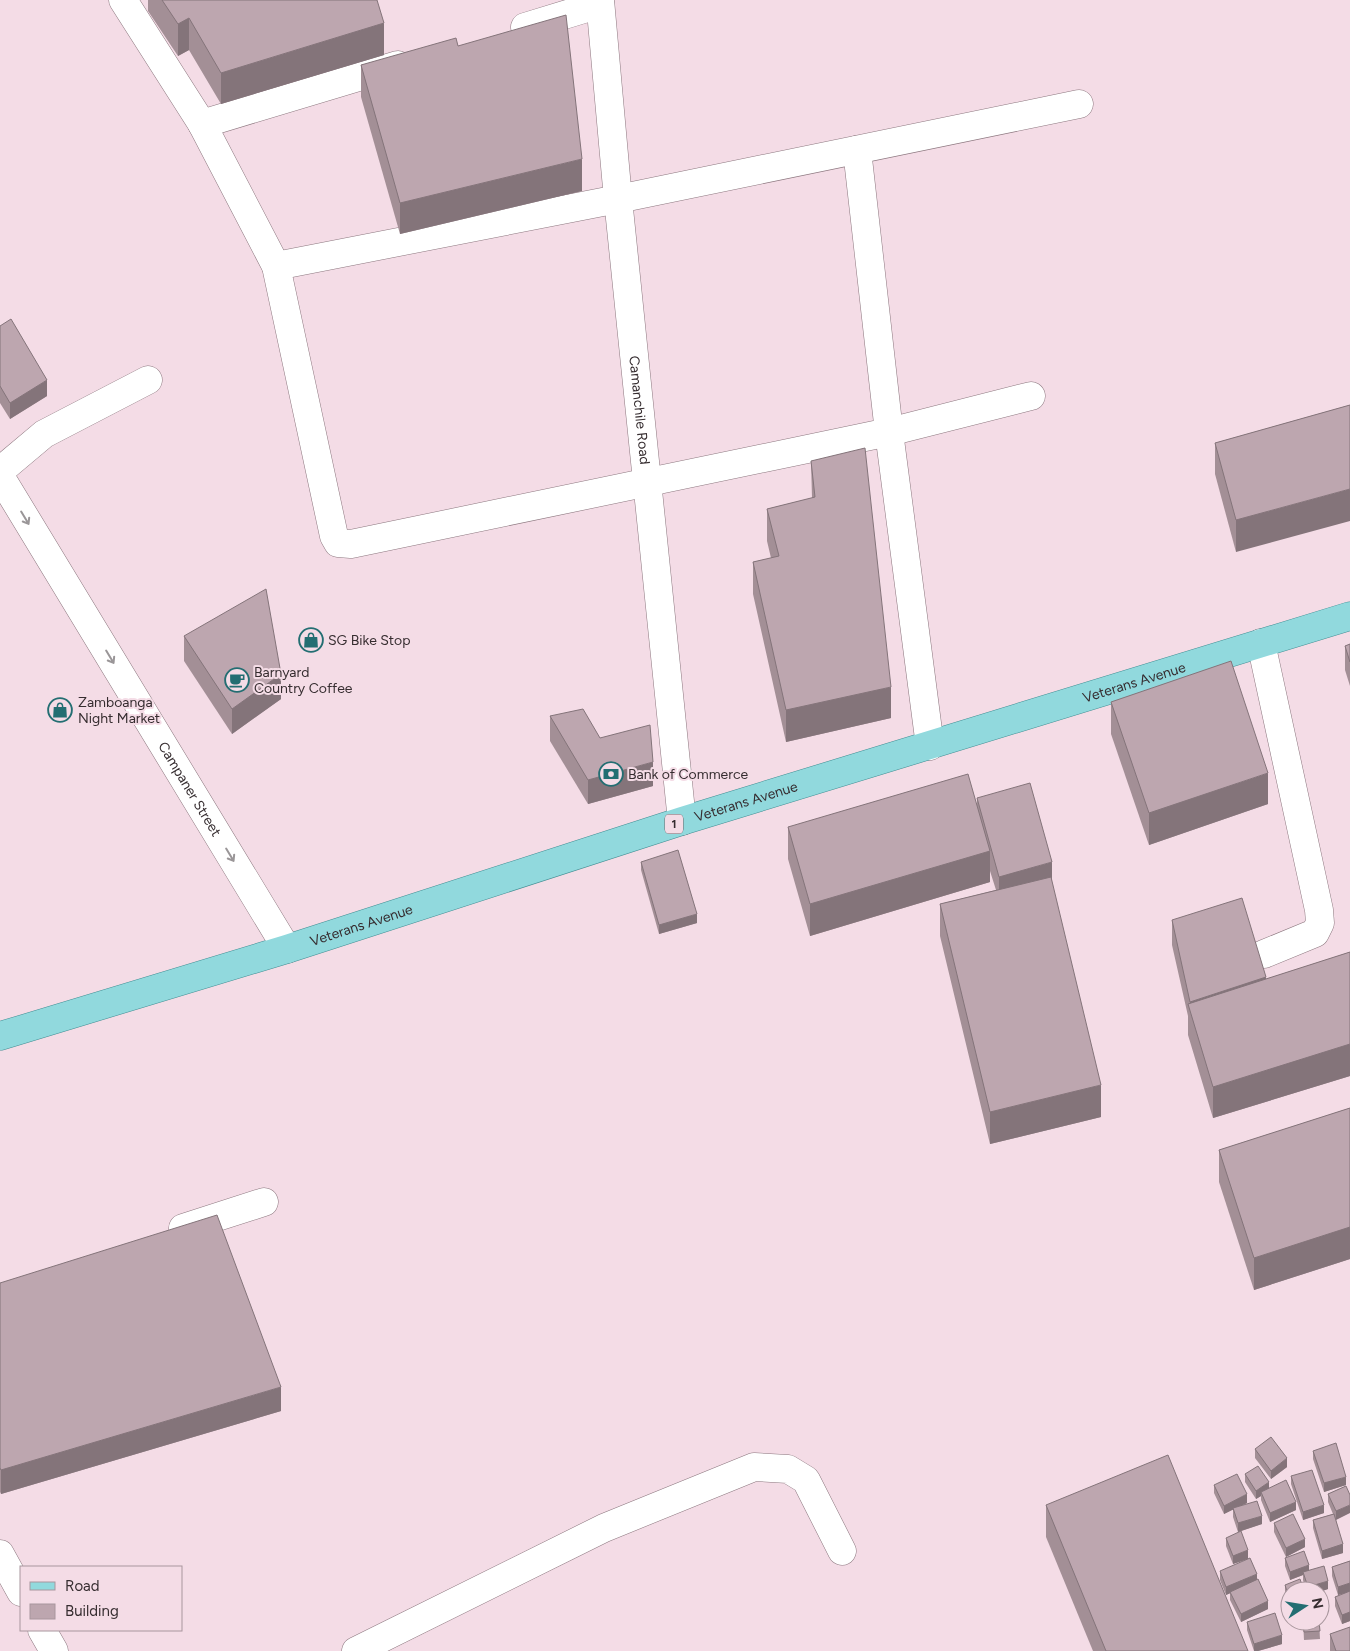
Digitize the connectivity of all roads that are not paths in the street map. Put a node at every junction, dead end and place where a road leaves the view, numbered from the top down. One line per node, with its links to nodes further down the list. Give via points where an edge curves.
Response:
1 (123, 0): 6 (street)
2 (600, 2): 3 (street); 8 (street, Camanchile Road)
3 (505, 33)
4 (420, 58): 6 (street)
5 (1079, 104): 7 (street)
6 (202, 124): 9 (street)
7 (857, 150): 8 (street); 12 (street)
8 (618, 199): 9 (street); 15 (street, Camanchile Road)
9 (276, 266): 15 (street, via 338,543 350,544)
10 (148, 380): 13 (street, via 44,434)
11 (1031, 396): 12 (street)
12 (889, 432): 15 (street); 18 (street)
13 (0, 471)
14 (0, 476): 20 (street, Campaner Street, one-way to 20)
15 (648, 480): 19 (street, Camanchile Road)
16 (1350, 616): 17 (main road, Veterans Avenue / 1)
17 (1261, 643): 18 (main road, Veterans Avenue / 1); 21 (street, via 1320,923 1315,933)
18 (930, 746): 19 (main road, Veterans Avenue / 1)
19 (682, 821): 20 (main road, Veterans Avenue / 1)
20 (287, 949): 22 (main road, Veterans Avenue / 1)
21 (1264, 954)
22 (0, 1036)
23 (264, 1202): 24 (street)
24 (160, 1235)
25 (842, 1551): 30 (street, via 806,1480 788,1469 754,1467 604,1528)
26 (0, 1554): 27 (street)
27 (20, 1590)
28 (43, 1631): 29 (street)
29 (54, 1651)
30 (356, 1651)

